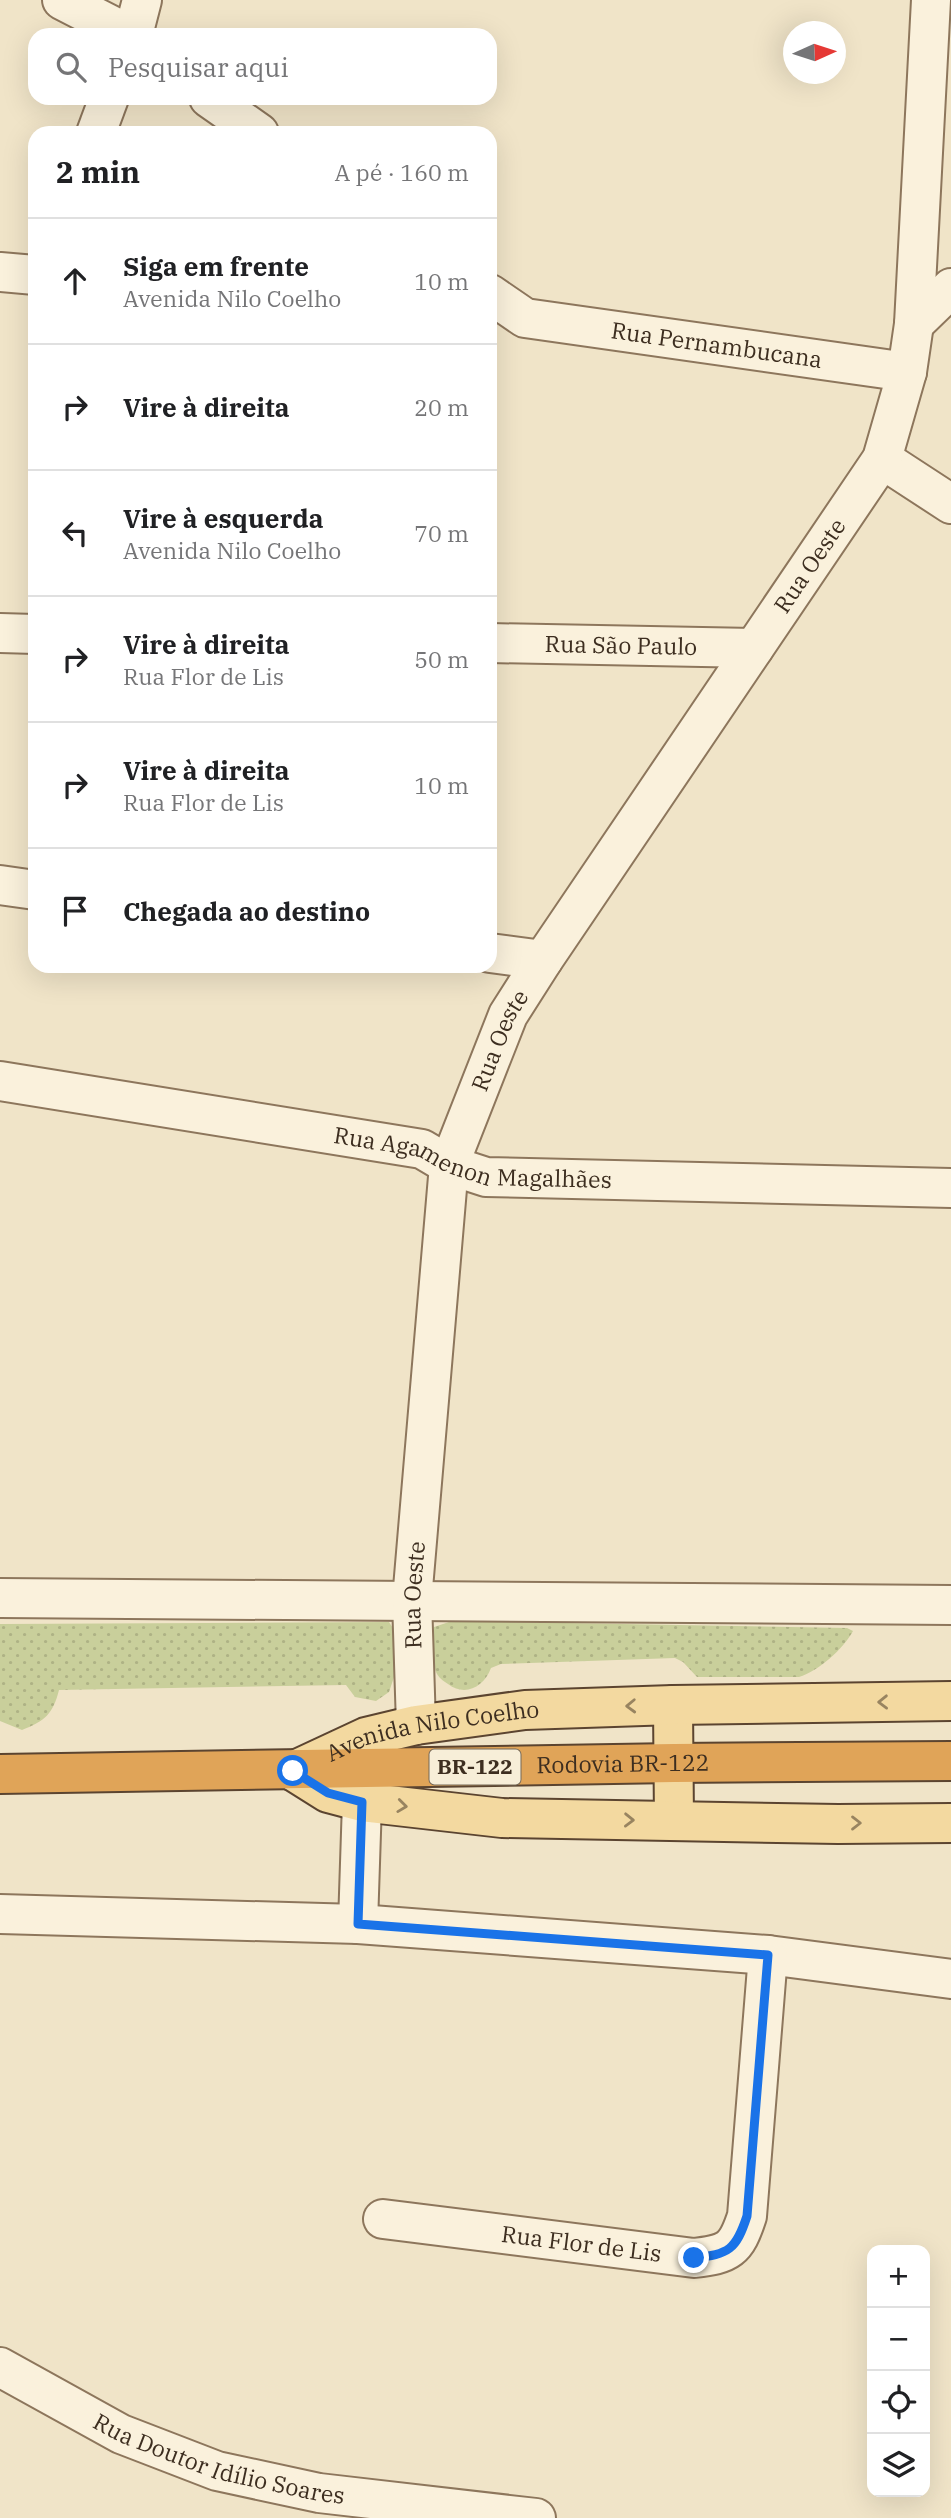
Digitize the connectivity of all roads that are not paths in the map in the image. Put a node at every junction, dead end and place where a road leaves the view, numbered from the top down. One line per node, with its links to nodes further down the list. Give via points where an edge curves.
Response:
1 (62, 0): 4 (street)
2 (142, 0): 5 (street)
3 (931, 0): 15 (street, Rua Oeste)
4 (117, 28)
5 (133, 28)
6 (106, 105): 8 (street)
7 (219, 105): 9 (street)
8 (99, 126)
9 (249, 126)
10 (0, 272): 11 (street)
11 (28, 274)
12 (951, 288): 15 (street)
13 (497, 303): 14 (street, Rua Pernambucana)
14 (508, 317): 16 (street, Rua Pernambucana)
15 (914, 324): 16 (street, Rua Oeste)
16 (907, 372): 17 (street, Rua Oeste)
17 (882, 459): 18 (street); 22 (street, Rua Oeste)
18 (951, 504)
19 (0, 633): 20 (street)
20 (28, 634)
21 (497, 643): 22 (street, Rua São Paulo)
22 (754, 648): 26 (street, Rua Oeste)
23 (0, 885): 24 (street)
24 (28, 889)
25 (497, 954): 26 (street)
26 (542, 960): 28 (street, Rua Oeste, via 508,1015)
27 (0, 1081): 28 (street, Rua Agamenon Magalhães, via 422,1149)
28 (449, 1165): 29 (street, Rua Agamenon Magalhães, via 486,1177); 31 (street, Rua Oeste)
29 (951, 1188)
30 (0, 1598): 31 (street)
31 (412, 1600): 32 (street); 35 (street, Rua Oeste)
32 (951, 1605)
33 (951, 1701): 34 (main road, Avenida Nilo Coelho, one-way to 34)
34 (673, 1704): 35 (main road, Avenida Nilo Coelho, one-way to 35, via 525,1710); 37 (main road)
35 (416, 1725): 38 (main road, Avenida Nilo Coelho, via 366,1737)
36 (951, 1761): 37 (highway, Rodovia BR-122 / BR-122)
37 (674, 1763): 38 (highway, Rodovia BR-122 / BR-122); 41 (main road)
38 (293, 1771): 39 (highway, Rodovia BR-122 / BR-122); 40 (main road, Avenida Nilo Coelho, via 328,1793)
39 (0, 1774)
40 (362, 1802): 41 (main road, Avenida Nilo Coelho, one-way to 41, via 502,1818); 44 (street)
41 (674, 1821): 42 (main road, Avenida Nilo Coelho, one-way to 42)
42 (951, 1823)
43 (0, 1914): 44 (street)
44 (358, 1924): 45 (street)
45 (768, 1955): 46 (street); 47 (street, Rua Flor de Lis, via 747,2216 732,2249 694,2258)
46 (951, 1979)
47 (383, 2219)
48 (0, 2367): 49 (street, Rua Doutor Idílio Soares, via 121,2434 217,2471 319,2493)
49 (536, 2518)

